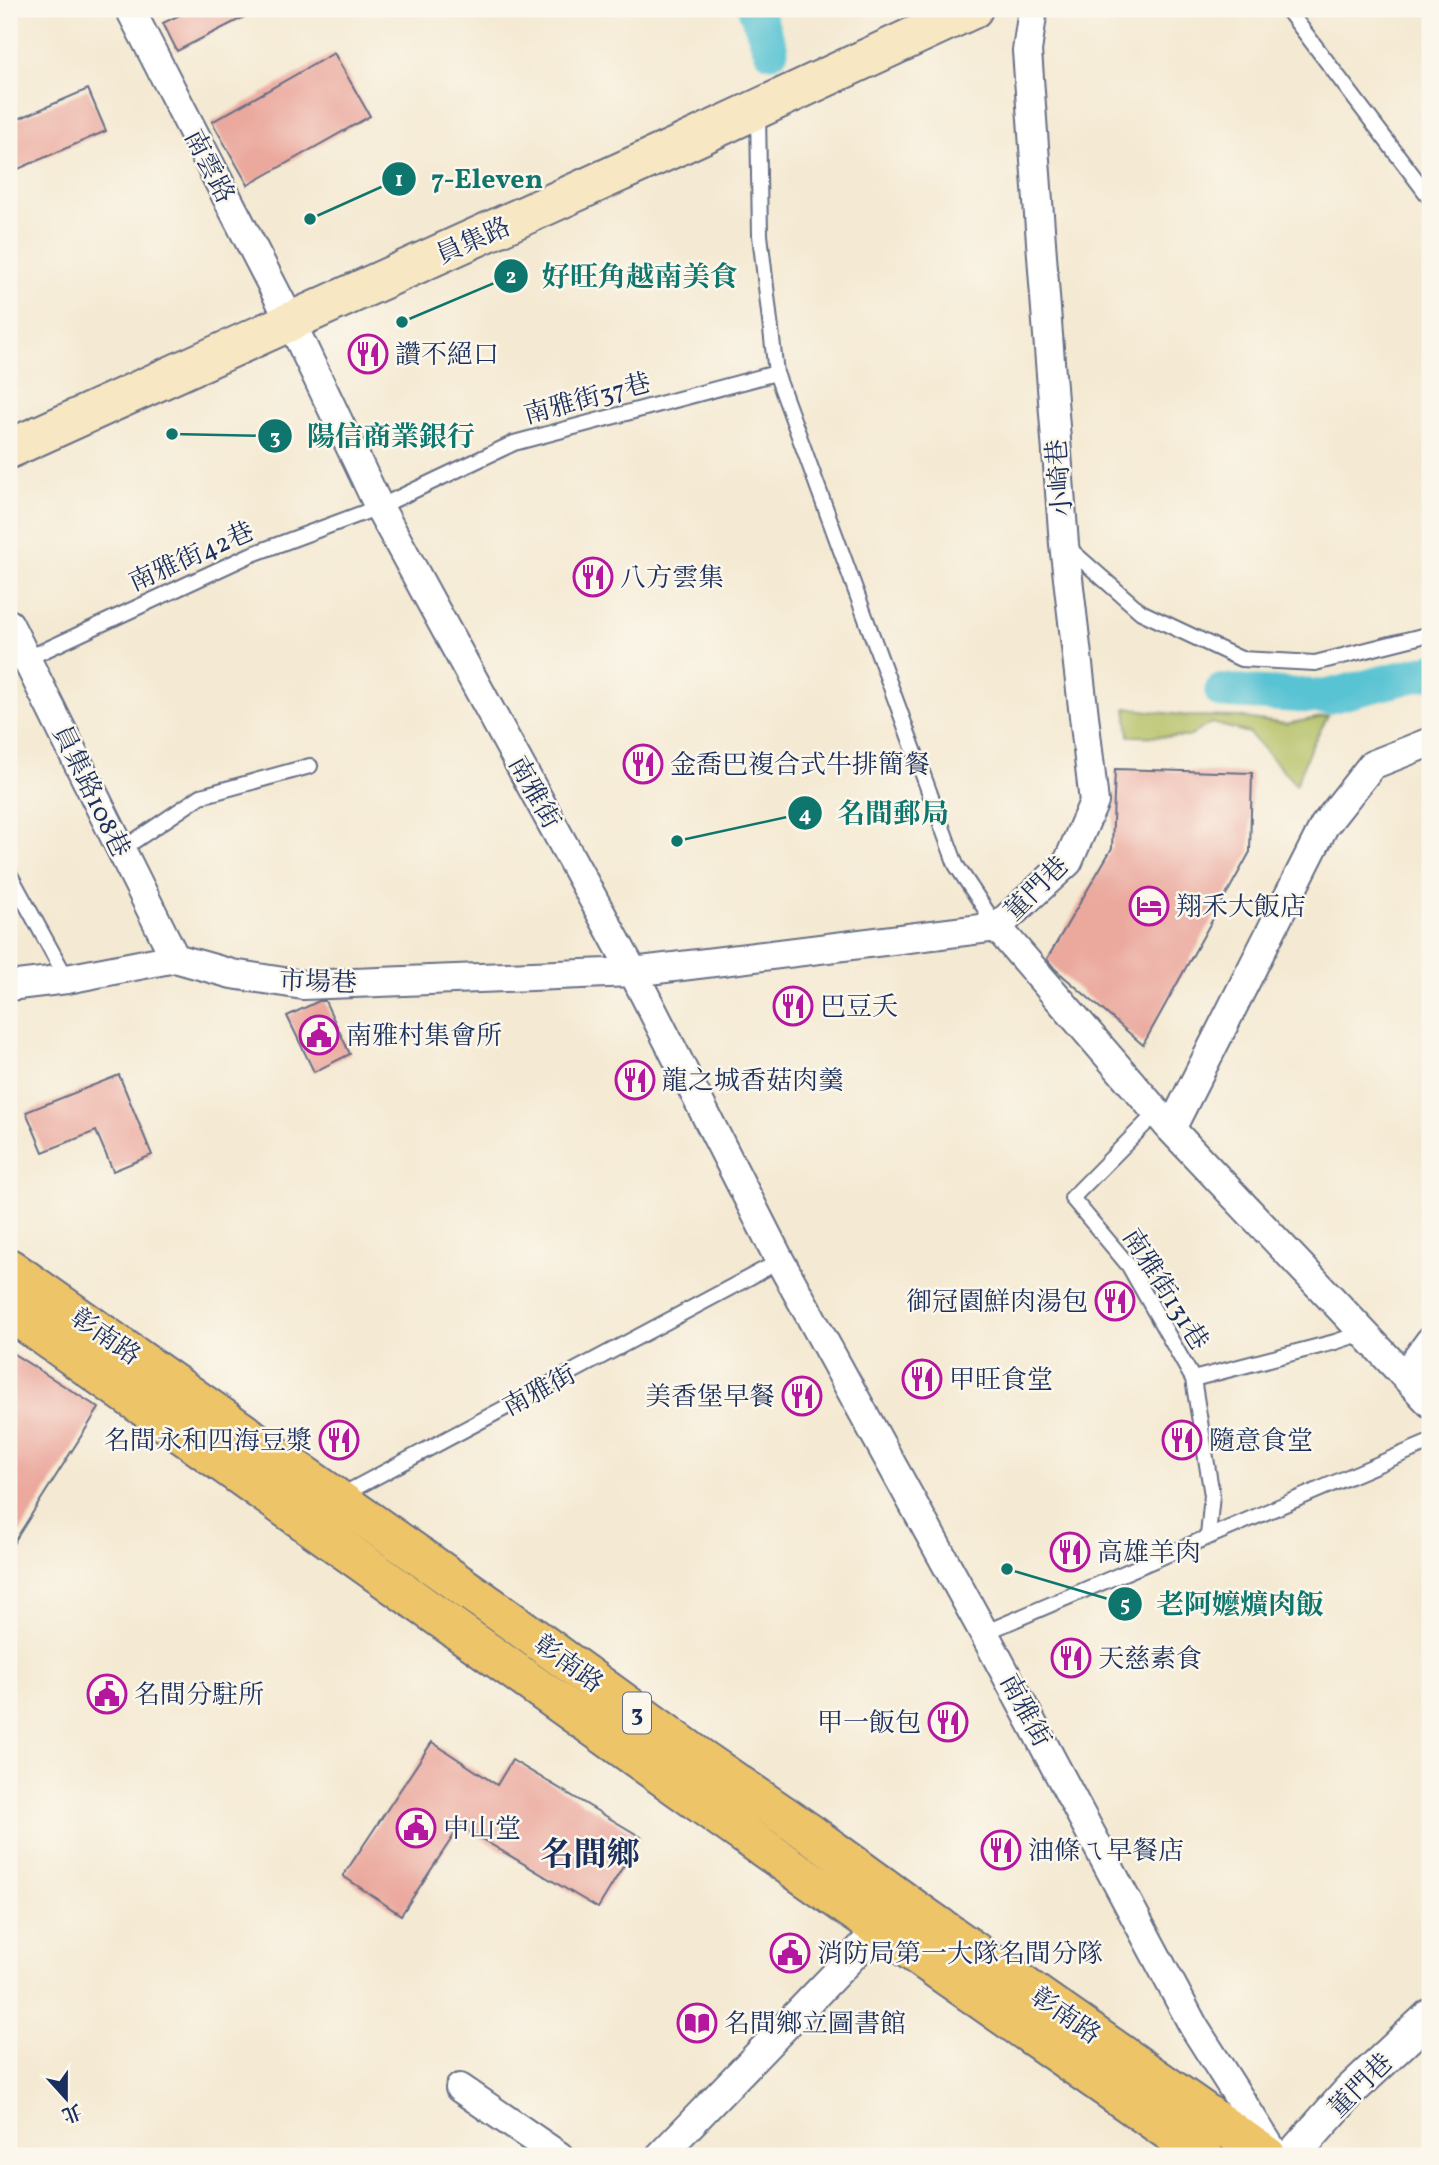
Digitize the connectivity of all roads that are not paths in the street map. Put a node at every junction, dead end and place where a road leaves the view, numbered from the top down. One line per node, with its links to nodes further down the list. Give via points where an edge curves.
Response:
1 (130, 9): 7 (street, 南雲路)
2 (973, 9): 5 (main road, 員集路)
3 (1033, 9): 11 (street, 小崎巷, via 1027,51)
4 (1286, 9): 6 (lane)
5 (758, 109): 7 (main road, 員集路); 8 (lane, via 760,235)
6 (1430, 198)
7 (291, 322): 9 (main road, 員集路); 10 (street, 南雅街)
8 (776, 373): 10 (lane, 南雅街37巷, via 514,443); 19 (lane, via 956,864)
9 (9, 449)
10 (379, 507): 14 (lane, 南雅街42巷, via 250,555); 21 (street, 南雅街)
11 (1065, 544): 13 (lane, 小崎巷, via 1141,612 1241,659 1315,663); 19 (street, 董門巷, via 1094,802 1068,862)
12 (9, 624): 14 (street, 員集路108巷)
13 (1430, 634)
14 (26, 659): 17 (street, 員集路108巷)
15 (1430, 742): 24 (street, via 1372,765 1324,827)
16 (310, 766): 17 (lane, via 201,796)
17 (121, 850): 20 (street, 員集路108巷)
18 (9, 873): 22 (lane)
19 (996, 928): 21 (street, 市場巷); 24 (street, 董門巷)
20 (175, 958): 21 (street, 市場巷, via 233,974 303,985); 22 (street, 市場巷)
21 (633, 972): 25 (street, 南雅街)
22 (67, 979): 23 (street, 市場巷)
23 (9, 986)
24 (1164, 1120): 28 (street, 董門巷); 31 (lane, 南雅街131巷, via 1072,1198 1129,1266)
25 (780, 1262): 34 (lane, 南雅街); 36 (street, 南雅街)
26 (9, 1268): 34 (main road, 彰南路 / 3)
27 (9, 1311): 34 (main road, 彰南路 / 3)
28 (1365, 1332): 30 (street, 董門巷); 31 (lane)
29 (1430, 1341): 30 (street)
30 (1405, 1374): 32 (street, 董門巷)
31 (1193, 1379): 35 (lane, 南雅街131巷, via 1212,1495)
32 (1430, 1403)
33 (1430, 1442): 35 (lane)
34 (314, 1507): 37 (main road, 彰南路 / 3, via 718,1816); 43 (main road, 彰南路 / 3, via 492,1607)
35 (1208, 1536): 36 (lane)
36 (984, 1633): 44 (street, 南雅街, via 1195,2027)
37 (880, 1928): 41 (street); 42 (main road, 彰南路 / 3)
38 (1430, 2016): 45 (street, 董門巷, via 1349,2092)
39 (460, 2088): 40 (street)
40 (559, 2156)
41 (660, 2156)
42 (1205, 2156)
43 (1267, 2156)
44 (1276, 2156)
45 (1292, 2156)

